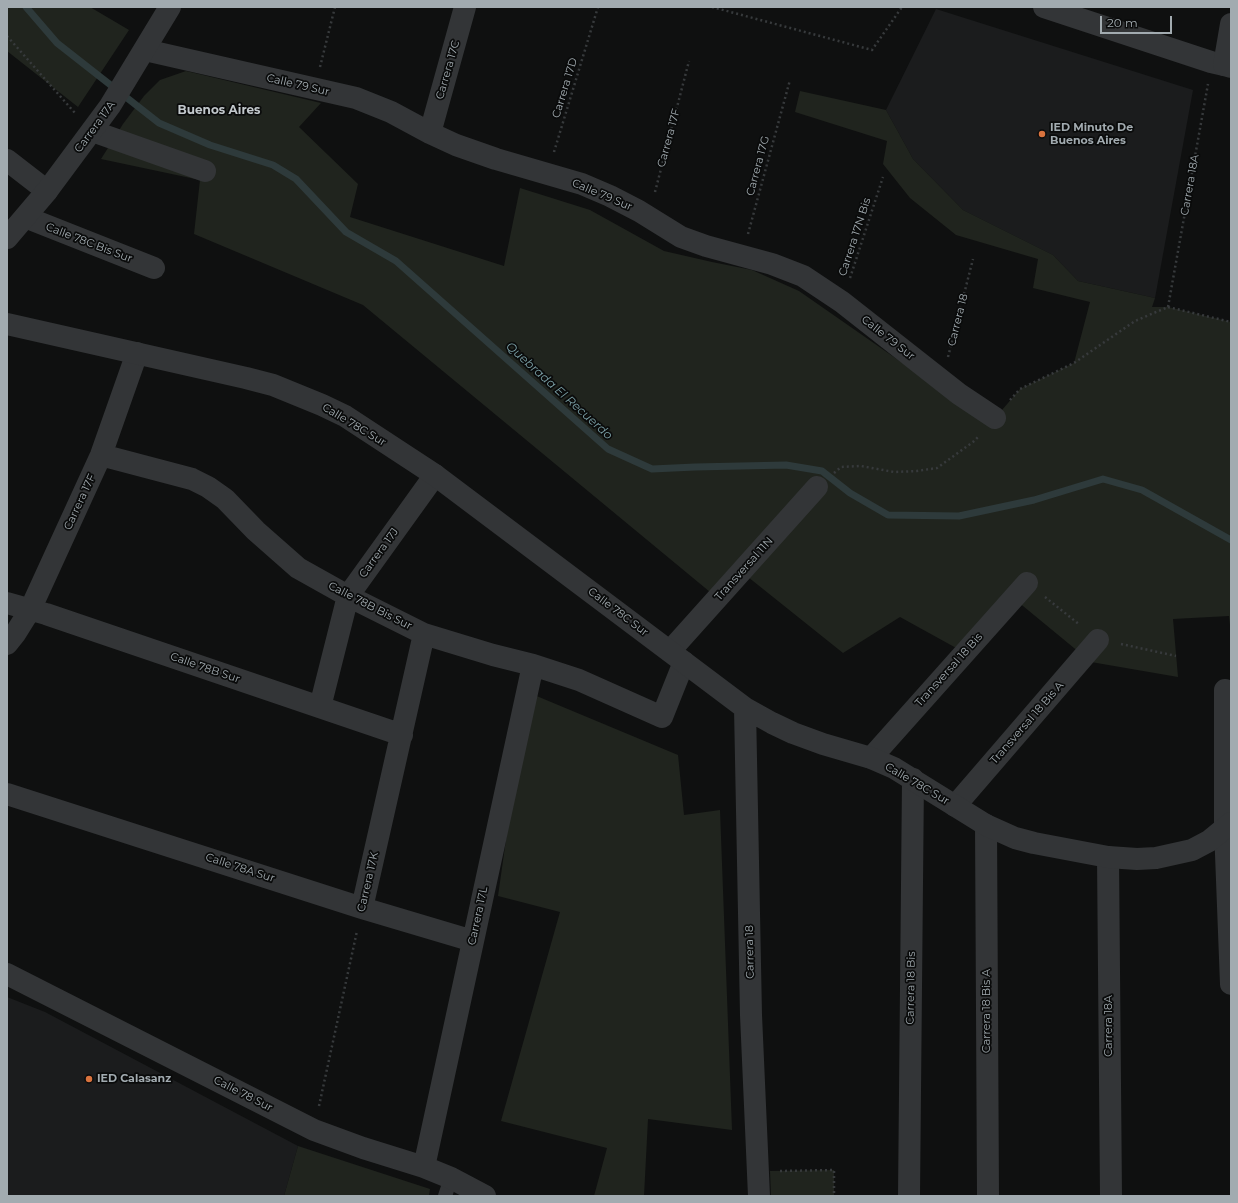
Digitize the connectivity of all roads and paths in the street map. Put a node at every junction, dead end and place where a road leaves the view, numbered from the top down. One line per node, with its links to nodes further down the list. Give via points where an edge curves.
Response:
1 (170, 7): 10 (street, Carrera 17A)
2 (335, 7): 14 (path)
3 (466, 7): 16 (street, Carrera 17C)
4 (598, 7): 19 (path, Carrera 17D)
5 (712, 7): 6 (path, via 872,50)
6 (902, 7)
7 (1044, 7): 12 (street)
8 (1231, 24): 12 (street)
9 (7, 36): 15 (path)
10 (145, 50): 14 (street, Calle 79 Sur); 15 (street, Carrera 17A)
11 (689, 61): 22 (path, Carrera 17F)
12 (1222, 65): 29 (path, Carrera 18A, via 1168,308)
13 (790, 80): 25 (path, Carrera 17G)
14 (315, 88): 16 (street, Calle 79 Sur, via 356,98 384,109)
15 (92, 131): 18 (street); 21 (street, Carrera 17A)
16 (430, 134): 19 (street, Calle 79 Sur, via 496,159)
17 (7, 160): 21 (street)
18 (205, 171)
19 (547, 174): 22 (street, Calle 79 Sur, via 582,184)
20 (883, 177): 28 (path, Carrera 17N Bis)
21 (47, 191): 23 (street, Carrera 17A)
22 (648, 216): 25 (street, Calle 79 Sur, via 681,237)
23 (24, 217): 24 (street, Carrera 17A); 27 (street, Calle 78C Bis Sur)
24 (7, 238)
25 (742, 256): 28 (street, Calle 79 Sur, via 803,276)
26 (973, 259): 32 (path, Carrera 18)
27 (154, 268)
28 (842, 302): 32 (street, Calle 79 Sur)
29 (1231, 322)
30 (7, 324): 31 (street, Calle 78C Sur)
31 (137, 353): 34 (street, Carrera 17F); 35 (street, Calle 78C Sur, via 246,378 301,396 345,416)
32 (942, 381): 33 (street, Calle 79 Sur)
33 (995, 418)
34 (101, 455): 38 (street, Calle 78B Bis Sur, via 192,479 208,487 298,568); 40 (street, Carrera 17F)
35 (436, 475): 38 (street, Carrera 17J); 44 (street, Calle 78C Sur)
36 (817, 487): 44 (street, Transversal 11N)
37 (1027, 583): 50 (street, Transversal 18 Bis)
38 (348, 596): 41 (street, Calle 78B Bis Sur); 47 (street, Carrera 17J)
39 (7, 603): 40 (street, Calle 78B Sur)
40 (30, 610): 43 (street, Carrera 17F); 47 (street, Calle 78B Sur)
41 (424, 634): 45 (street, Calle 78B Bis Sur); 49 (street, Carrera 17K)
42 (1098, 640): 53 (street, Transversal 18 Bis A)
43 (7, 644)
44 (677, 657): 45 (street, Calle 78B Bis Sur, via 662,717 579,680); 48 (street, Calle 78C Sur)
45 (533, 665): 58 (street, Carrera 17L)
46 (1225, 690): 55 (street)
47 (320, 707): 49 (street, Calle 78B Sur)
48 (745, 708): 50 (street, Calle 78C Sur, via 793,733); 63 (street, Carrera 18, via 751,1015)
49 (402, 735): 57 (street, Carrera 17K)
50 (871, 758): 51 (street, Calle 78C Sur)
51 (913, 779): 53 (street, Calle 78C Sur); 68 (street, Carrera 18 Bis)
52 (7, 794): 57 (street, Calle 78A Sur)
53 (955, 806): 54 (street, Calle 78C Sur)
54 (986, 825): 56 (street, Calle 78C Sur, via 1034,843); 69 (street, Carrera 18 Bis A)
55 (1228, 825): 56 (street, Calle 78C Sur, via 1209,841 1192,850 1156,858); 60 (street)
56 (1108, 856): 70 (street, Carrera 18A)
57 (362, 908): 58 (street, Calle 78A Sur); 61 (path, Carrera 17K)
58 (473, 941): 62 (street, Carrera 17L)
59 (7, 974): 61 (street, Calle 78 Sur)
60 (1231, 984)
61 (314, 1130): 62 (street, Calle 78 Sur)
62 (424, 1167): 64 (street, Calle 78 Sur)
63 (758, 1172): 66 (street, Carrera 18); 67 (path, via 834,1170)
64 (448, 1187): 65 (street, Calle 78 Sur)
65 (485, 1196)
66 (759, 1196)
67 (834, 1196)
68 (909, 1196)
69 (988, 1196)
70 (1111, 1196)

